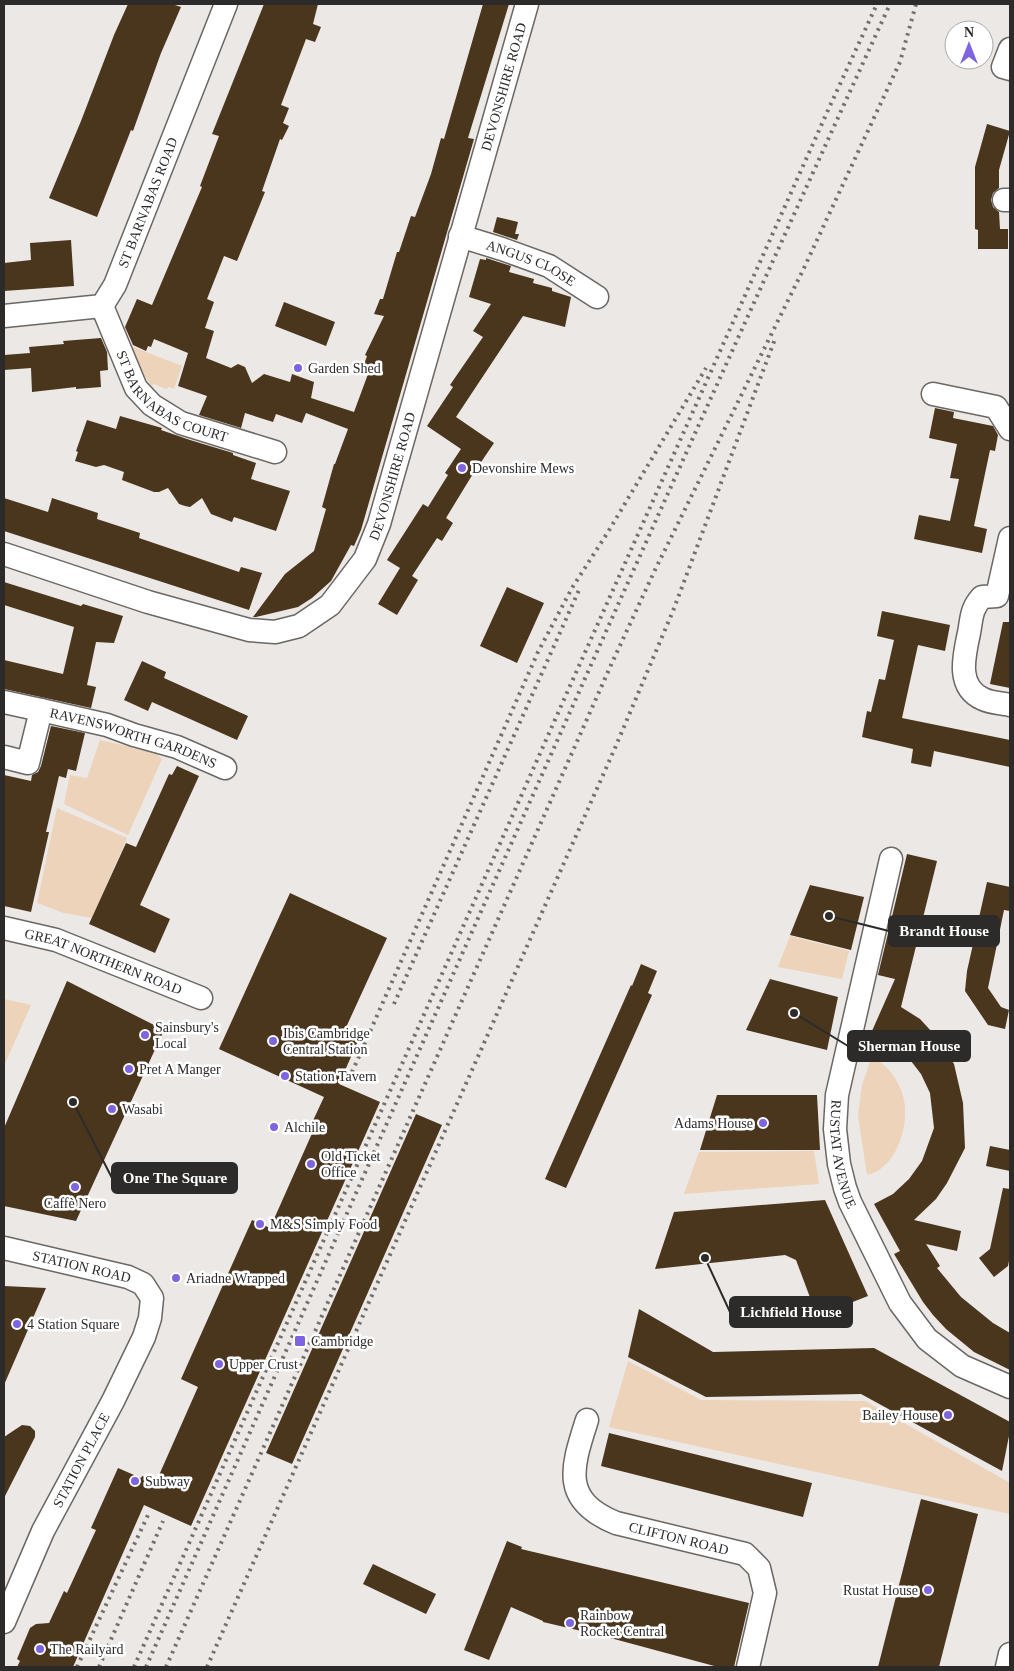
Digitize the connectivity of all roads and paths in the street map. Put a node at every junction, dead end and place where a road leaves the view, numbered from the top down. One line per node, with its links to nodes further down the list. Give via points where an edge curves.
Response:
1 (226, 4): 7 (street, ST BARNABAS ROAD, via 115,285)
2 (528, 4): 5 (street, DEVONSHIRE ROAD)
3 (1010, 49): 4 (street, via 1003,67)
4 (1010, 69)
5 (460, 236): 6 (street, ANGUS CLOSE, via 549,266); 13 (street, DEVONSHIRE ROAD, via 379,524 365,559 330,606 299,626 275,632 249,630 128,596)
6 (597, 297)
7 (102, 306): 8 (street); 11 (street, ST BARNABAS COURT, via 136,388 152,405 181,423)
8 (4, 316)
9 (933, 394): 10 (street, via 996,406)
10 (1010, 429)
11 (275, 452)
12 (1010, 538): 15 (street, via 997,596 982,597 974,605 963,667 974,693 984,699)
13 (4, 554)
14 (4, 702): 16 (street, RAVENSWORTH GARDENS)
15 (1010, 705)
16 (41, 710): 17 (street, RAVENSWORTH GARDENS, via 28,763); 18 (street, RAVENSWORTH GARDENS, via 107,725 177,747)
17 (4, 758)
18 (225, 768)
19 (891, 859): 24 (street, RUSTAT AVENUE, via 837,1095 835,1129 839,1164 850,1202 900,1304 927,1339 962,1366)
20 (4, 928): 21 (street, GREAT NORTHERN ROAD, via 56,940)
21 (201, 998)
22 (4, 1248): 23 (street, STATION ROAD, via 128,1276 142,1284)
23 (152, 1298): 26 (street, STATION PLACE, via 144,1337 47,1524)
24 (1010, 1387)
25 (587, 1420): 28 (street, CLIFTON ROAD, via 574,1466 574,1482 590,1509 616,1523 745,1554 759,1568 765,1593)
26 (4, 1622)
27 (1010, 1654): 29 (street)
28 (748, 1667)
29 (1007, 1667)

